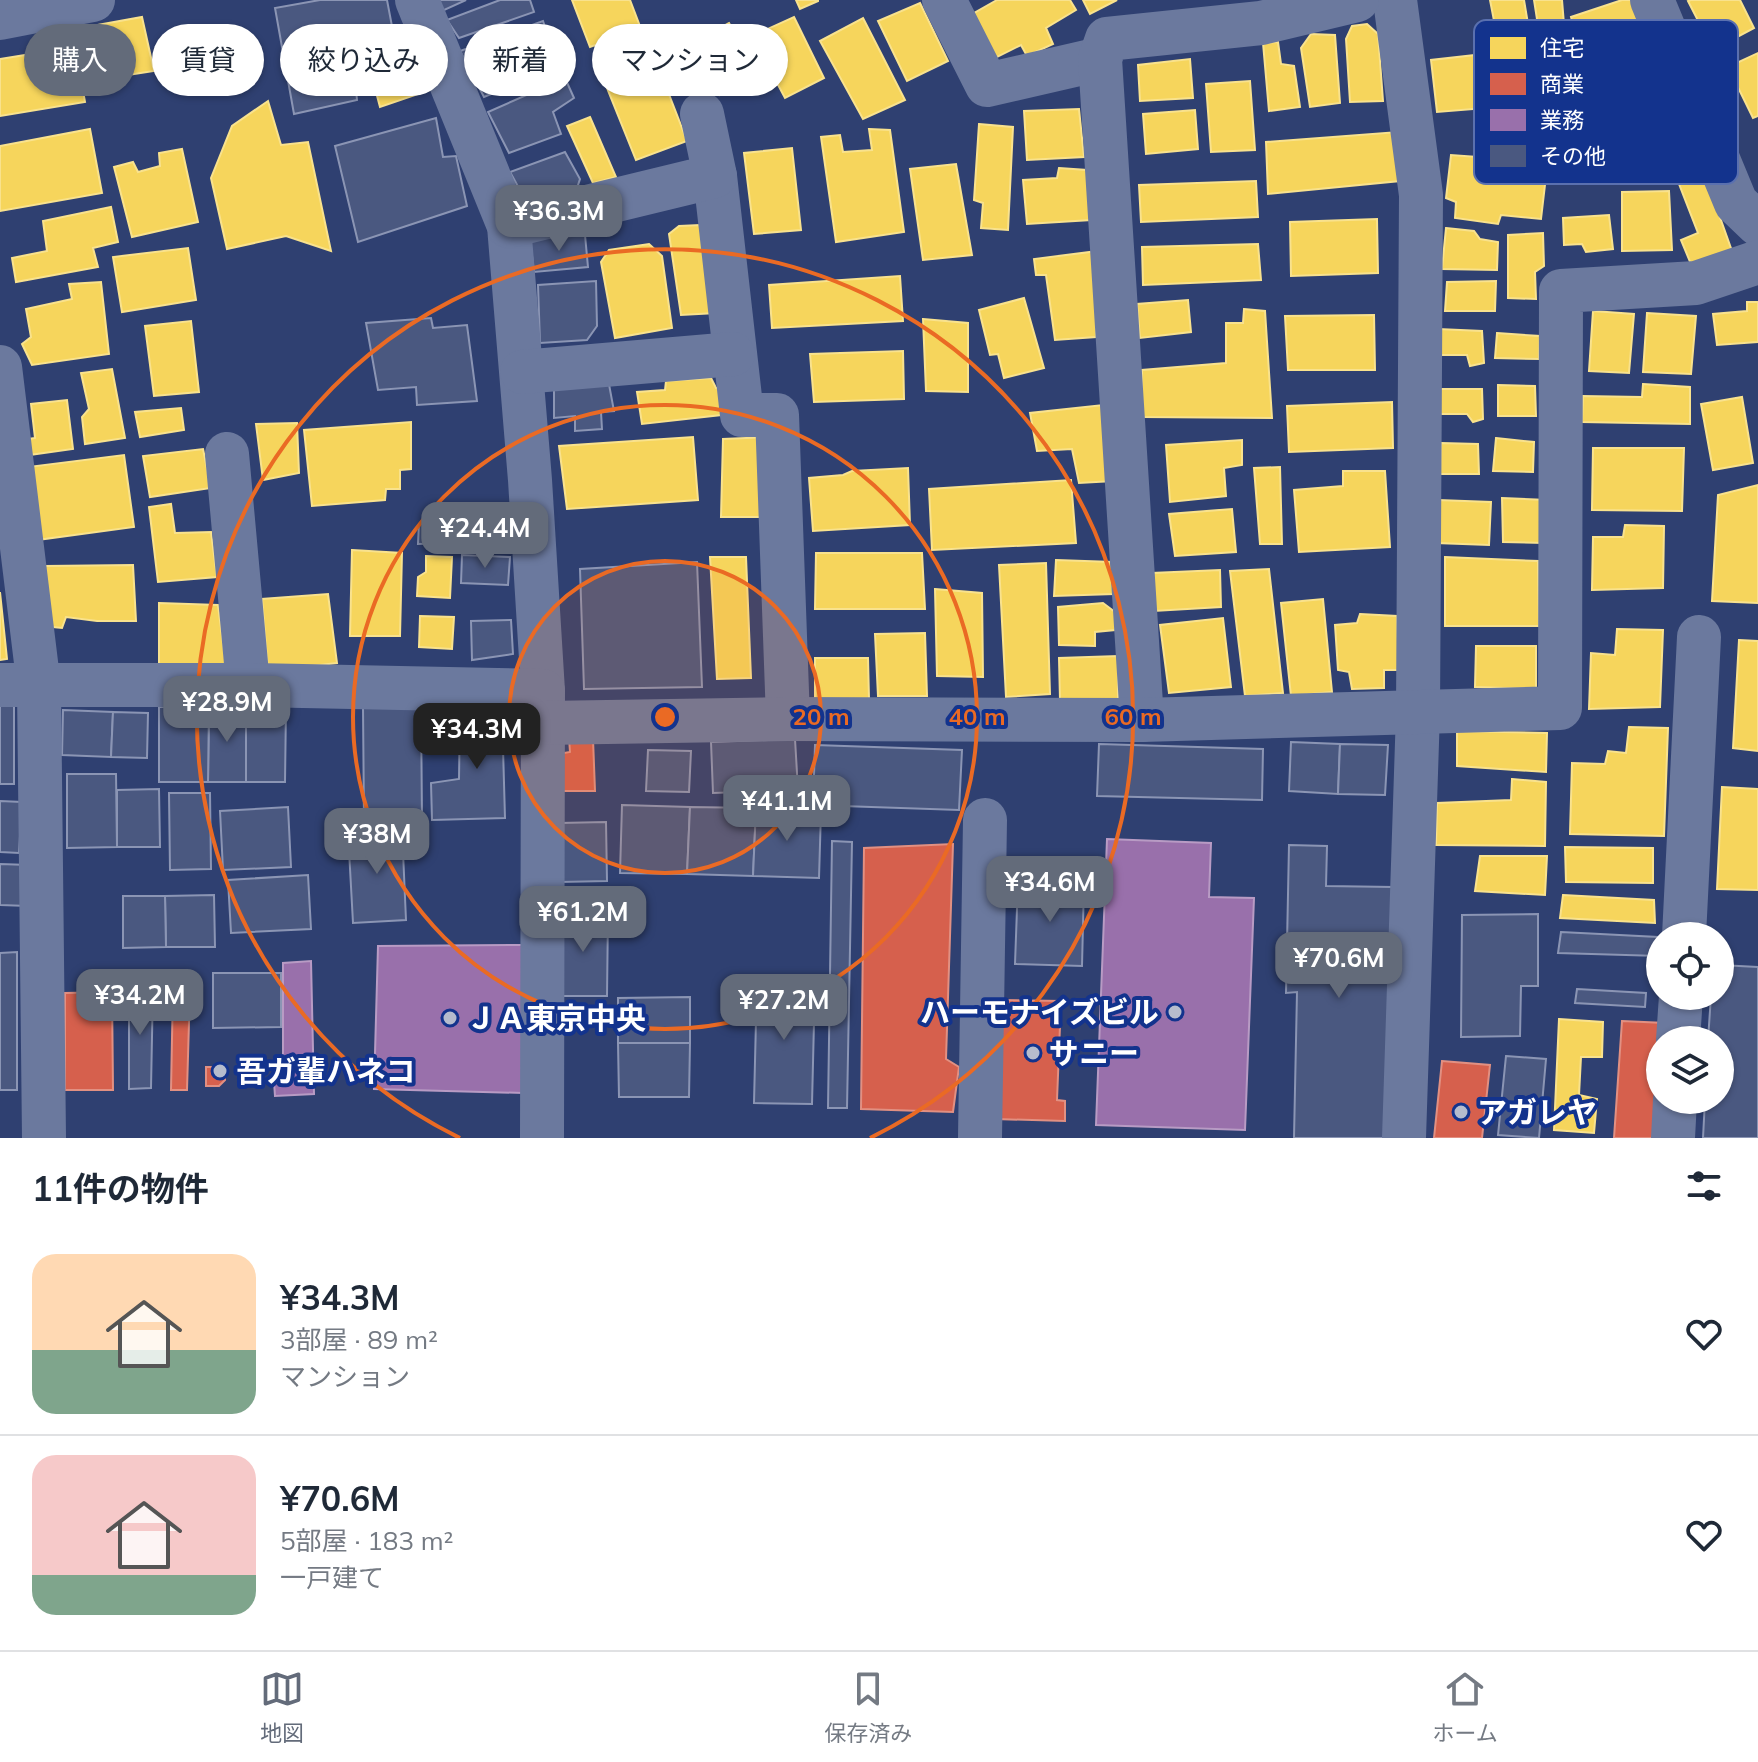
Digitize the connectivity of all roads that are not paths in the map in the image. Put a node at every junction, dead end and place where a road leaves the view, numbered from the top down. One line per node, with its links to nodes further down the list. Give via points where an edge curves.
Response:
1 (93, 0): 7 (street)
2 (417, 0): 14 (street)
3 (944, 0): 9 (street, via 987,85)
4 (1357, 0): 9 (street, via 1261,23 1107,39)
5 (1395, 0): 24 (street, via 1421,195)
6 (1652, 0): 8 (street)
7 (0, 18)
8 (1660, 20)
9 (1100, 59): 26 (street)
10 (702, 114): 11 (street)
11 (715, 176): 14 (street); 16 (street)
12 (1728, 184): 13 (street, via 1736,203)
13 (1758, 224)
14 (509, 226): 18 (street)
15 (1758, 262): 24 (street, via 1696,283 1561,291 1560,708)
16 (733, 354): 18 (street); 25 (street, via 742,415 777,415)
17 (0, 367): 22 (street)
18 (522, 372): 23 (street)
19 (227, 454): 21 (street)
20 (1699, 637): 28 (street)
21 (248, 685): 22 (street); 23 (street)
22 (20, 686): 30 (street)
23 (543, 707): 25 (street); 31 (street)
24 (1418, 712): 26 (street); 33 (street)
25 (788, 719): 26 (street)
26 (1142, 720)
27 (985, 820): 32 (street)
28 (1685, 922)
29 (1674, 1114): 34 (street)
30 (44, 1138)
31 (542, 1138)
32 (980, 1138)
33 (1404, 1138)
34 (1673, 1138)

